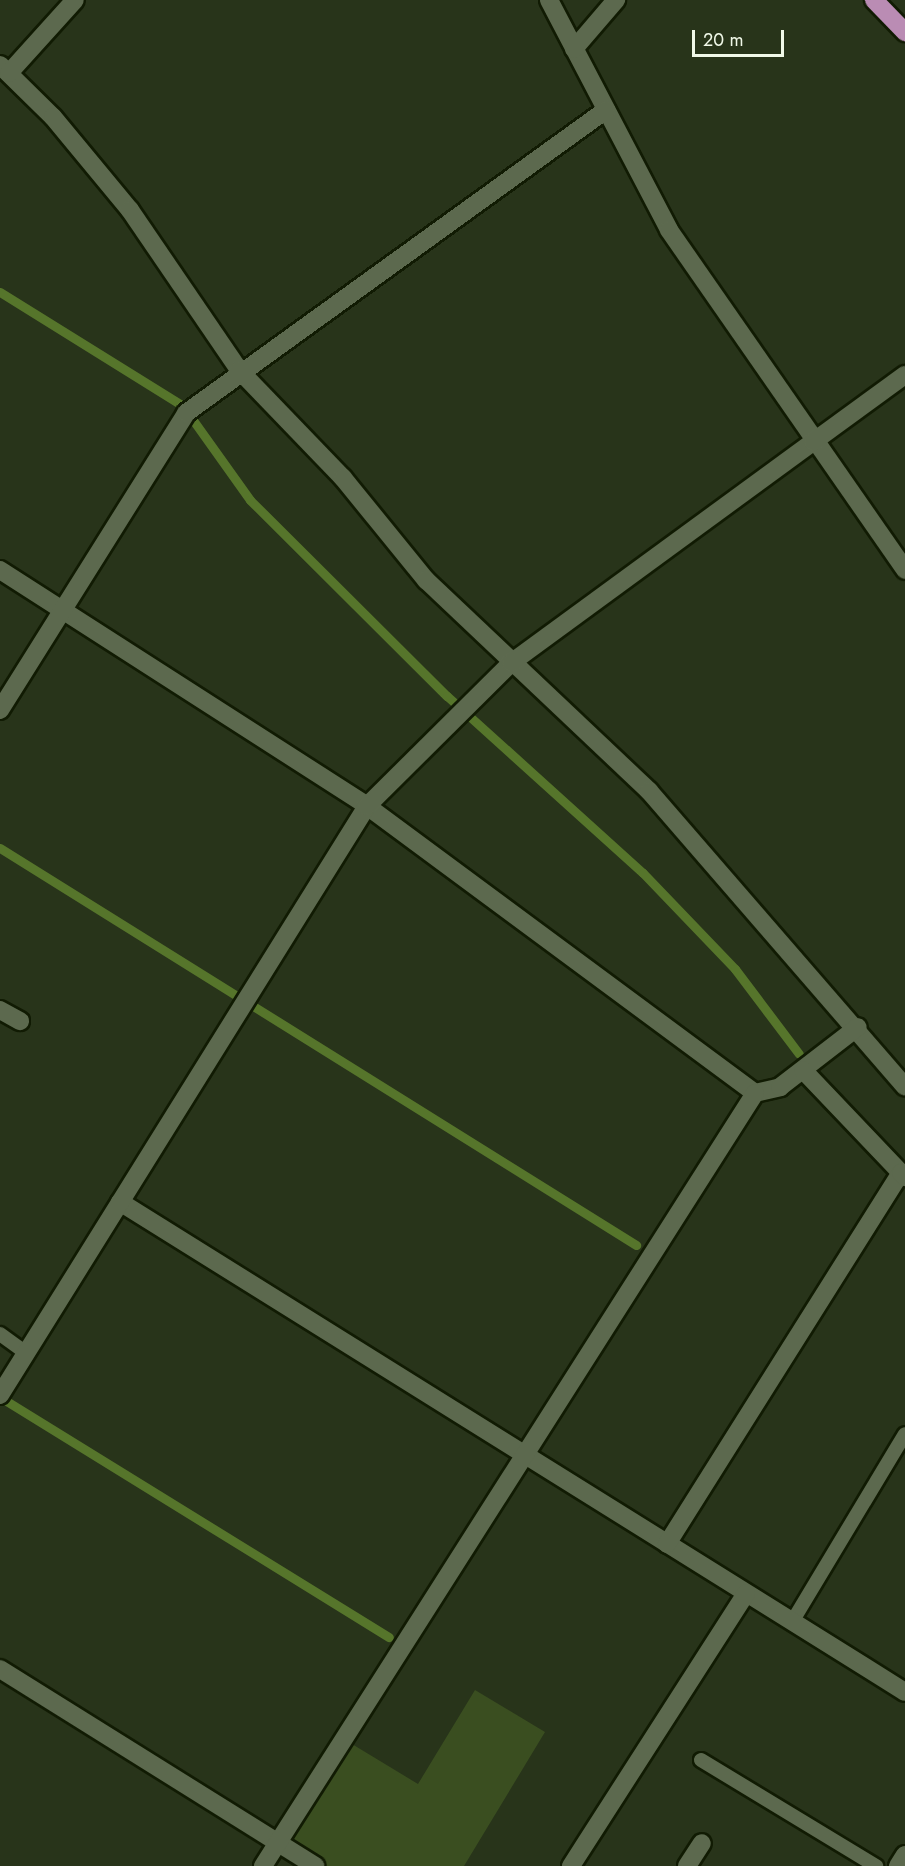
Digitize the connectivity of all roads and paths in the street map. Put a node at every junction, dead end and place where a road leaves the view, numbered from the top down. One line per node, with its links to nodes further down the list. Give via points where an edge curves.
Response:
1 (75, 0): 7 (street)
2 (549, 0): 6 (street)
3 (616, 0): 6 (street)
4 (874, 0): 5 (highway)
5 (905, 32)
6 (574, 49): 8 (street)
7 (4, 69): 9 (street, via 130,210)
8 (606, 110): 9 (street); 11 (street, via 669,230)
9 (238, 370): 14 (street, via 186,413); 15 (street, via 343,478 426,580)
10 (905, 375): 11 (street)
11 (813, 442): 13 (street); 15 (street)
12 (0, 570): 14 (street)
13 (905, 570)
14 (62, 608): 16 (street); 17 (street)
15 (511, 663): 17 (street); 20 (street, via 649,791)
16 (0, 710)
17 (367, 806): 23 (street); 25 (street)
18 (0, 1010): 19 (street)
19 (20, 1022)
20 (858, 1027): 21 (street); 22 (street)
21 (803, 1070): 23 (street, via 780,1088); 24 (street)
22 (905, 1087)
23 (754, 1093): 30 (street)
24 (903, 1175): 31 (street)
25 (120, 1202): 27 (street); 30 (street)
26 (0, 1334): 27 (lane)
27 (26, 1353): 28 (street)
28 (3, 1390)
29 (905, 1434): 33 (lane)
30 (522, 1453): 31 (street); 37 (street)
31 (667, 1544): 32 (street)
32 (746, 1593): 33 (street); 42 (street)
33 (792, 1622): 35 (street)
34 (0, 1670): 37 (street)
35 (905, 1692)
36 (701, 1760): 44 (lane)
37 (278, 1843): 40 (street); 41 (street)
38 (702, 1843): 43 (street)
39 (905, 1855): 45 (street)
40 (263, 1866)
41 (315, 1866)
42 (571, 1866)
43 (687, 1866)
44 (876, 1866)
45 (898, 1866)

